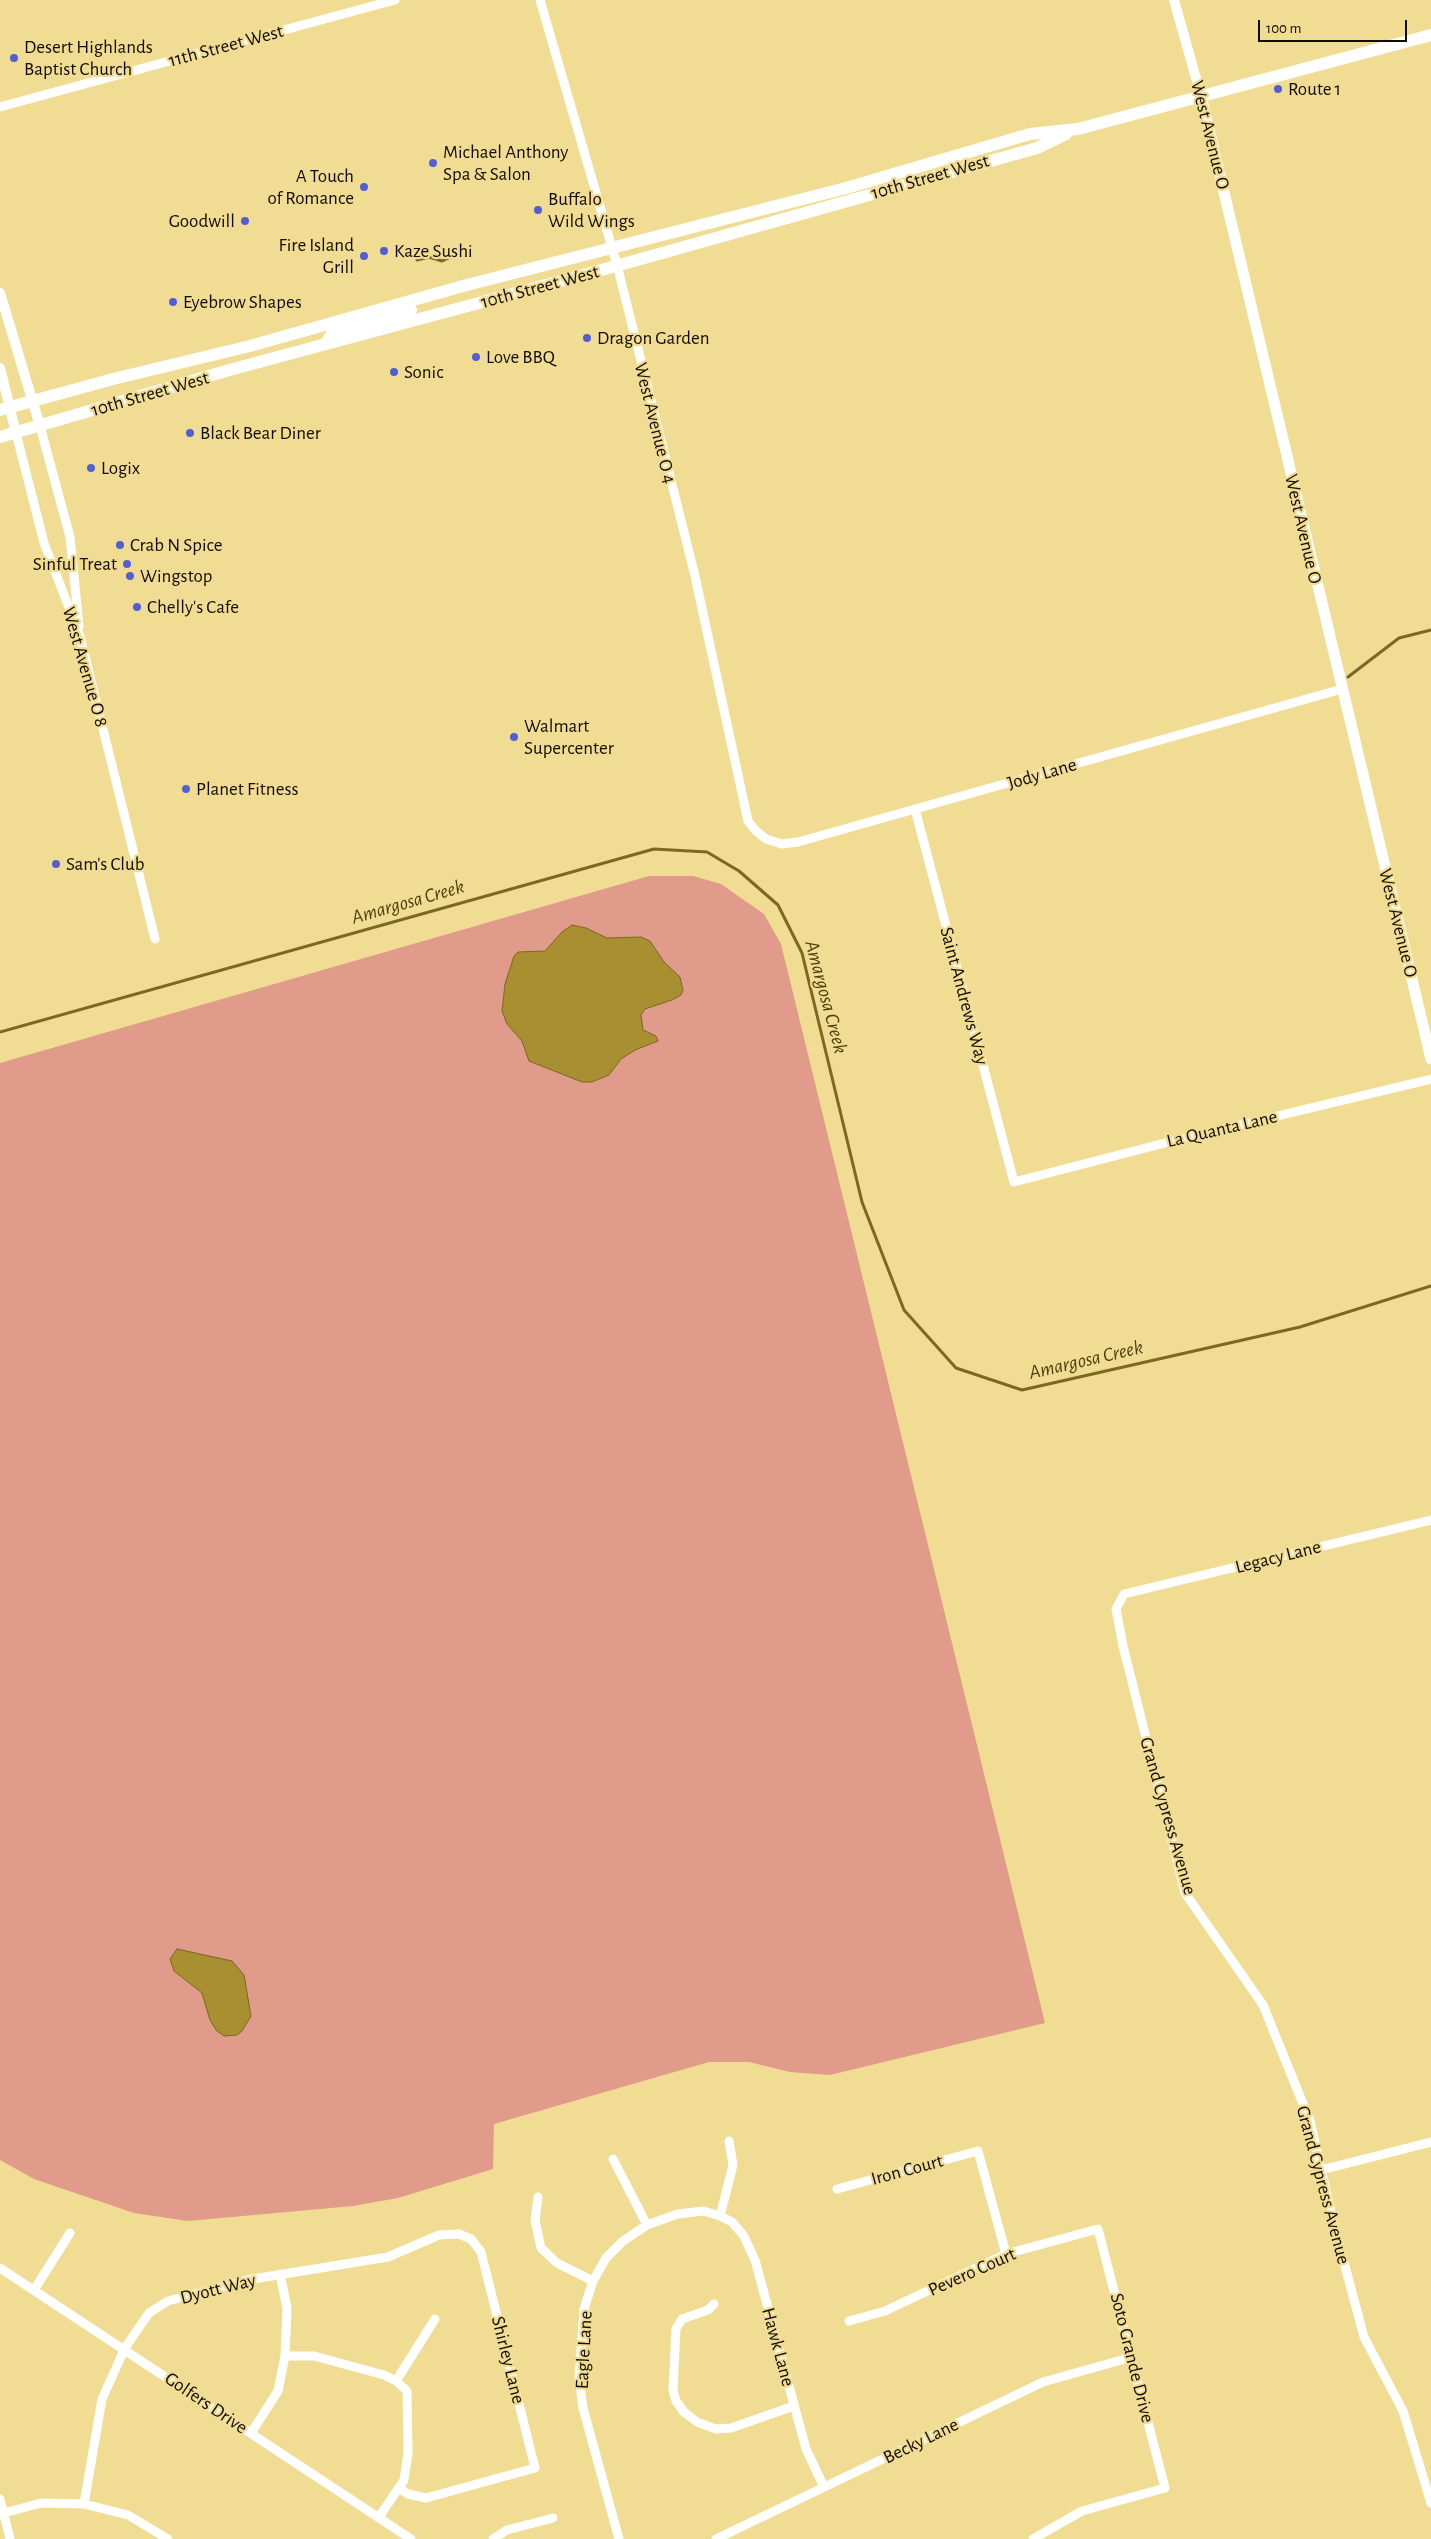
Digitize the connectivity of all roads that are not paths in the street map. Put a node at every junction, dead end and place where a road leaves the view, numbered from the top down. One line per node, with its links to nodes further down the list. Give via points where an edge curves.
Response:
1 (395, 0): 6 (street, 11th Street West)
2 (540, 0): 8 (street, West Avenue O 4)
3 (1174, 0): 5 (street, West Avenue O)
4 (1431, 35): 5 (main road, 10th Street West)
5 (1201, 96): 7 (main road, 10th Street West); 20 (main road, West Avenue O)
6 (0, 107)
7 (1078, 129): 8 (main road, 10th Street West, via 1030,134 846,188); 9 (main road, 10th Street West, via 1037,148)
8 (612, 249): 9 (street, West Avenue O 4); 11 (main road, 10th Street West)
9 (617, 265): 12 (main road, 10th Street West); 22 (street, West Avenue O 4, via 695,576)
10 (0, 293): 14 (street)
11 (430, 296): 12 (main road, via 422,307 332,333); 14 (main road, 10th Street West)
12 (326, 344): 16 (main road, 10th Street West)
13 (0, 368): 15 (street, West Avenue O 8)
14 (34, 401): 15 (main road, 10th Street West); 16 (street)
15 (4, 409): 17 (street, West Avenue O 8)
16 (40, 426): 17 (main road, 10th Street West); 19 (street, via 70,538)
17 (16, 433): 18 (main road, 10th Street West); 19 (street, West Avenue O 8, via 44,543)
18 (0, 437)
19 (80, 636): 23 (street, West Avenue O 8)
20 (1342, 689): 21 (street, Jody Lane); 24 (main road, West Avenue O)
21 (915, 809): 22 (street, Jody Lane, via 782,844 766,840); 26 (street, Saint Andrews Way)
22 (748, 821)
23 (155, 940)
24 (1431, 1059)
25 (1431, 1079): 26 (street, La Quanta Lane)
26 (1014, 1182)
27 (1431, 1520): 28 (street, Legacy Lane)
28 (1124, 1594): 32 (street, Grand Cypress Avenue, via 1116,1609 1123,1646 1185,1893 1263,2004 1310,2121)
29 (729, 2141): 35 (street, via 733,2165)
30 (1431, 2142): 32 (street)
31 (613, 2159): 36 (street)
32 (1321, 2170): 57 (street, Grand Cypress Avenue, via 1364,2337 1402,2411)
33 (836, 2189): 40 (street, Iron Court, via 978,2151)
34 (538, 2197): 43 (street, via 535,2220 541,2248 557,2264)
35 (720, 2216): 36 (street, Eagle Lane, via 703,2211 678,2214); 52 (street, Hawk Lane, via 732,2222 744,2236 755,2260)
36 (647, 2225): 43 (street, Eagle Lane, via 606,2258)
37 (1098, 2229): 40 (street, Pevero Court); 50 (street, Soto Grande Drive)
38 (70, 2233): 44 (street)
39 (481, 2252): 42 (street, Dyott Way, via 470,2239 459,2234 439,2235 388,2257); 55 (street, Shirley Lane, via 535,2468 426,2498 408,2494)
40 (1006, 2254): 47 (street, Pevero Court, via 885,2311)
41 (0, 2268): 44 (street, Golfers Drive)
42 (280, 2274): 48 (street, Dyott Way, via 168,2301 149,2313); 49 (street, via 287,2308)
43 (593, 2281): 66 (street, Eagle Lane, via 584,2309 579,2378 583,2408)
44 (34, 2290): 48 (street, Golfers Drive)
45 (714, 2304): 52 (street, via 708,2310 682,2319 676,2329 673,2390 684,2412 697,2422 716,2429 731,2428)
46 (435, 2319): 51 (street)
47 (849, 2322)
48 (125, 2348): 53 (street, Golfers Drive); 58 (street, Dyott Way, via 102,2399)
49 (284, 2356): 51 (street, via 314,2356); 53 (street, via 278,2392)
50 (1132, 2357): 54 (street, Becky Lane, via 1043,2382); 68 (street, Soto Grande Drive, via 1165,2488 1082,2511)
51 (396, 2381): 55 (street, via 407,2391 408,2453 404,2480)
52 (794, 2406): 54 (street, Hawk Lane, via 806,2449)
53 (250, 2433): 60 (street, Golfers Drive)
54 (824, 2487): 67 (street, Becky Lane)
55 (399, 2488): 60 (street)
56 (0, 2499): 59 (street)
57 (1431, 2502)
58 (84, 2504): 59 (street, via 41,2503); 63 (street, via 128,2514)
59 (4, 2513): 62 (street)
60 (378, 2517): 64 (street, Golfers Drive)
61 (553, 2518): 65 (street, via 507,2530)
62 (10, 2539)
63 (168, 2539)
64 (411, 2539)
65 (493, 2539)
66 (619, 2539)
67 (716, 2539)
68 (1033, 2539)

